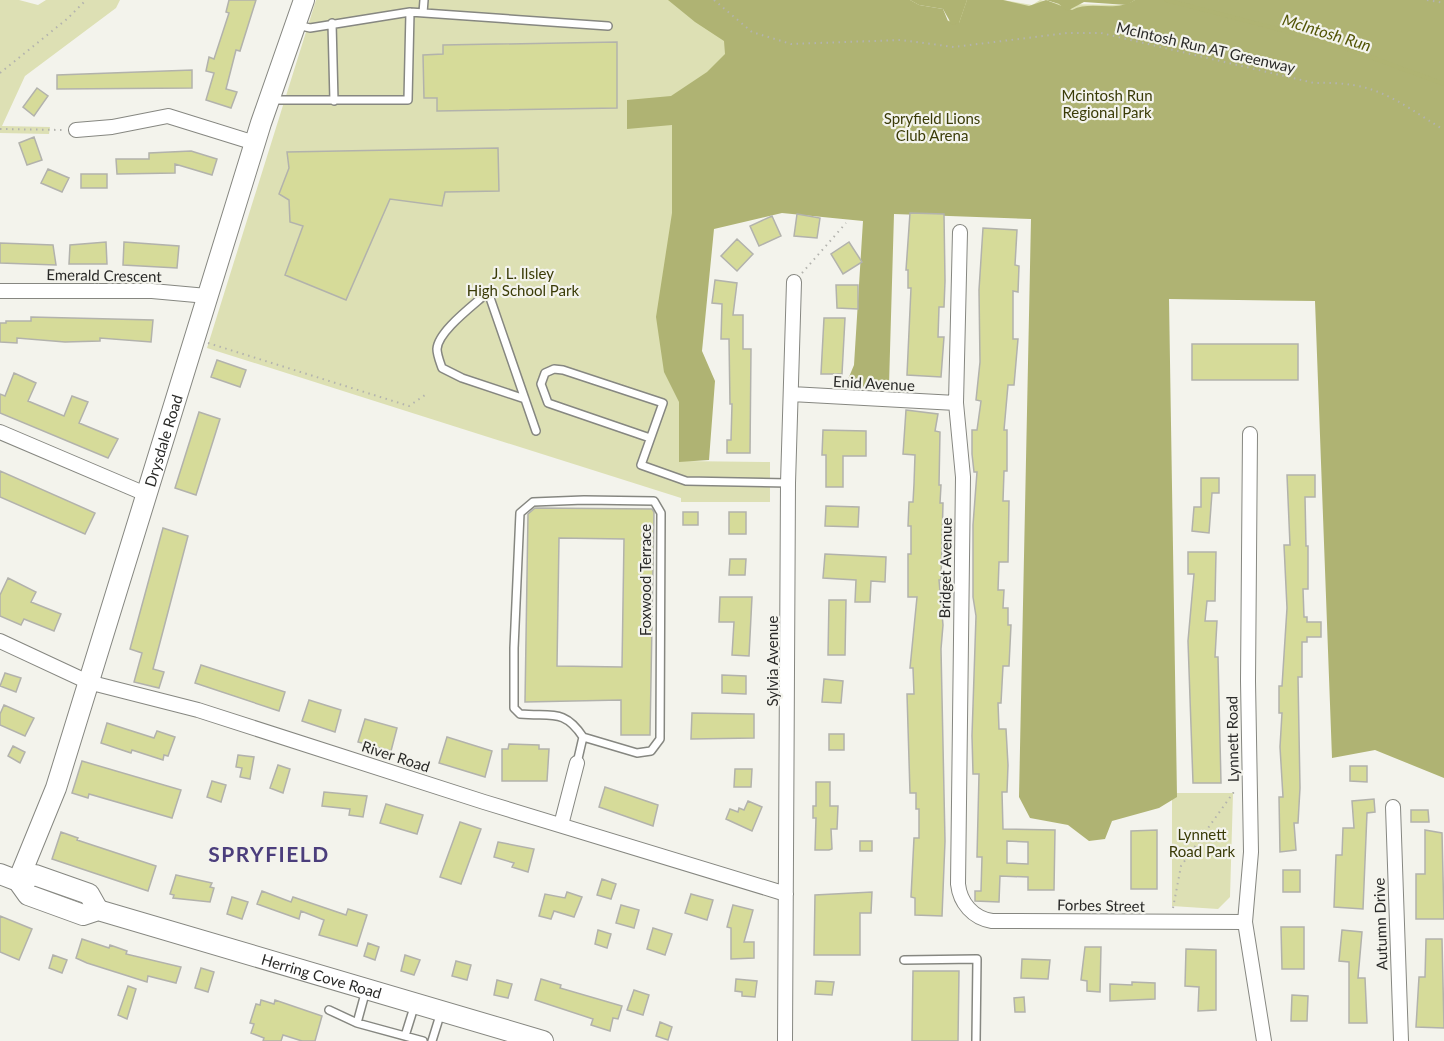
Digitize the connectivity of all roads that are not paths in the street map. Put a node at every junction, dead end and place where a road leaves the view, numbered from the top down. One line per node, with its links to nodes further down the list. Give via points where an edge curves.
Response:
1 (304, 0): 6 (street, Drysdale Road)
2 (424, 0): 4 (lane)
3 (410, 12): 4 (lane); 5 (lane); 9 (lane, via 408,100)
4 (423, 13): 7 (lane)
5 (332, 23): 6 (lane, via 310,28); 9 (lane)
6 (296, 24): 8 (street, Drysdale Road)
7 (608, 26)
8 (269, 100): 9 (lane); 11 (street, Drysdale Road)
9 (334, 101)
10 (76, 130): 11 (street, via 168,116)
11 (255, 144): 15 (street, Drysdale Road)
12 (960, 232): 18 (street, Bridget Avenue)
13 (794, 282): 16 (street, Sylvia Avenue)
14 (0, 291): 15 (street, Emerald Crescent, via 152,291)
15 (207, 296): 24 (street, Drysdale Road)
16 (791, 394): 18 (street, Enid Avenue); 23 (street, Sylvia Avenue)
17 (525, 399): 17 (lane, via 442,368 436,351 451,325 488,292); 19 (lane)
18 (956, 403): 33 (street, Bridget Avenue, via 963,477 958,884)
19 (536, 431)
20 (0, 432): 24 (street)
21 (1250, 434): 34 (street, Lynnett Road, via 1251,852)
22 (650, 438): 22 (lane, via 663,402 563,370 545,373 541,384 548,403); 23 (lane, via 641,465 686,481)
23 (788, 483): 32 (street, Sylvia Avenue)
24 (148, 495): 26 (street, Drysdale Road)
25 (0, 641): 26 (street, River Road)
26 (88, 682): 30 (street, River Road, via 198,710); 31 (street, Drysdale Road, via 56,788)
27 (583, 737): 27 (lane, Foxwood Terrace, via 562,716 520,714 514,708 520,513 533,502 654,501 662,513 660,739 651,751 637,753); 28 (lane)
28 (577, 763): 30 (street)
29 (1393, 807): 48 (street, Autumn Drive)
30 (561, 825): 32 (street, River Road)
31 (9, 878): 36 (street, Herring Cove Road, via 35,875 89,894 98,910)
32 (786, 894): 45 (street, Sylvia Avenue)
33 (964, 902): 34 (street, Forbes Street, via 976,916 992,921)
34 (1245, 922): 47 (street, Lynnett Road)
35 (904, 960): 46 (lane, via 977,959)
36 (367, 988): 37 (street, Herring Cove Road); 40 (lane)
37 (415, 1002): 39 (street, Herring Cove Road); 41 (lane)
38 (329, 1010): 40 (lane)
39 (441, 1010): 43 (lane); 44 (street, Herring Cove Road)
40 (357, 1023): 41 (lane)
41 (405, 1036): 42 (lane)
42 (423, 1041)
43 (432, 1041)
44 (543, 1041)
45 (785, 1041)
46 (976, 1041)
47 (1264, 1041)
48 (1401, 1041)

